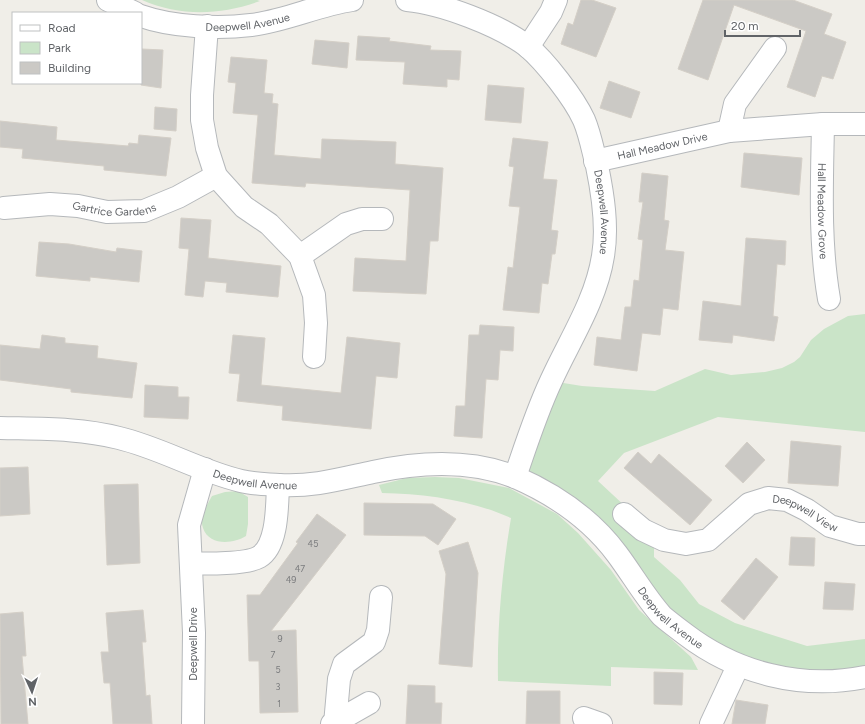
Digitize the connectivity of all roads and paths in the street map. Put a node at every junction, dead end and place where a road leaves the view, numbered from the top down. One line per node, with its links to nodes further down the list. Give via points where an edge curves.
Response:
1 (108, 0): 5 (street)
2 (352, 0): 7 (street, Deepwell Avenue, via 251,25)
3 (407, 0): 8 (street, Deepwell Avenue, via 419,1 474,18 512,36)
4 (556, 0): 8 (street)
5 (133, 12)
6 (142, 16): 7 (street, Deepwell Avenue, via 170,24)
7 (207, 26): 14 (street, via 202,120)
8 (528, 47): 13 (street, Deepwell Avenue, via 556,77 584,120)
9 (775, 48): 12 (street, via 735,104)
10 (823, 124): 11 (street, Hall Meadow Drive); 12 (street, Hall Meadow Drive); 18 (street, Hall Meadow Grove, via 823,233)
11 (865, 124)
12 (729, 131): 13 (street, Hall Meadow Drive)
13 (595, 161): 22 (street, Deepwell Avenue, via 602,189 603,256 580,323 530,430)
14 (216, 176): 15 (street, Gartrice Gardens, via 178,197 144,211 107,212 50,204); 17 (street, via 244,207 268,224)
15 (4, 208)
16 (382, 219): 17 (street, via 362,219 346,224)
17 (300, 256): 19 (street, via 314,295)
18 (829, 299)
19 (314, 357)
20 (0, 428): 21 (street, Deepwell Avenue, via 86,430 153,448)
21 (205, 469): 23 (street, Deepwell Avenue, via 243,482); 26 (street, Deepwell Drive, via 189,525)
22 (515, 478): 23 (street, Deepwell Avenue, via 471,466 431,464 375,472 329,483); 28 (street, Deepwell Avenue, via 538,488 578,513 616,553 664,617 700,645)
23 (278, 485): 26 (street, via 274,532 269,546 259,557 242,561)
24 (624, 514): 25 (street, Deepwell View, via 643,530 664,540 686,544 708,540 749,504 768,498 787,500 830,526)
25 (865, 534)
26 (191, 563): 31 (street, Deepwell Drive, via 194,633)
27 (381, 597): 33 (street, via 378,630 374,642 344,664 339,679)
28 (738, 666): 29 (street, Deepwell Avenue, via 776,678 828,682); 34 (street)
29 (865, 677)
30 (369, 704): 33 (street)
31 (193, 724)
32 (332, 724): 33 (street)
33 (335, 724)
34 (711, 724)

